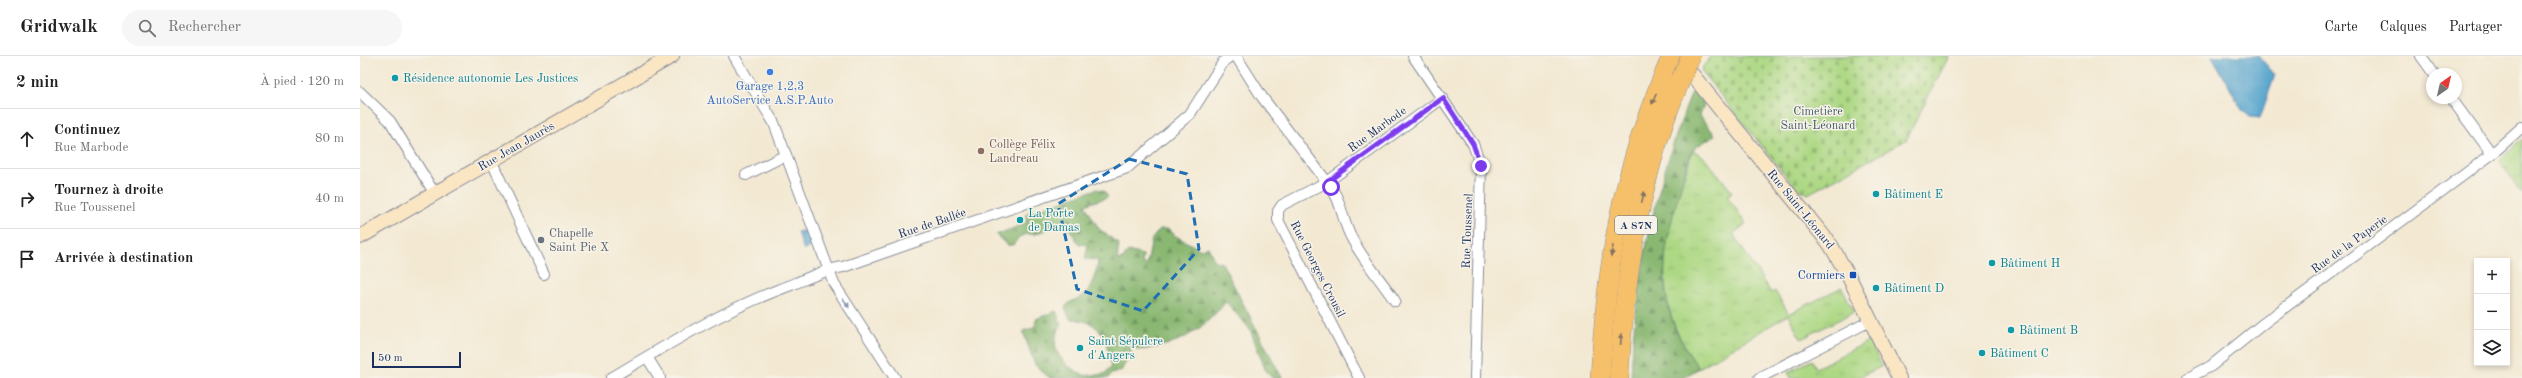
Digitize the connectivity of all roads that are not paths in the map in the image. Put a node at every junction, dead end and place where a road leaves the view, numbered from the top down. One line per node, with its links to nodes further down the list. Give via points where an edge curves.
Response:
1 (672, 56): 16 (street, Rue Jean Jaurès)
2 (734, 56): 15 (street, via 774,123)
3 (1231, 56): 21 (street, Rue de Ballée, via 1224,61 1190,114 1127,168 850,264)
4 (1236, 56): 18 (street, via 1262,97)
5 (1413, 56): 11 (street, Rue Toussenel)
6 (1691, 56): 32 (highway, A 87N, one-way to 6, bridge, via 1623,312 1638,216 1662,125)
7 (2421, 56): 9 (street)
8 (1673, 58): 24 (street, Rue Saint-Léonard, via 1830,244); 31 (highway, A 87N, one-way to 31, via 1635,150 1621,202 1606,293)
9 (2430, 68)
10 (360, 92): 19 (street, via 390,121)
11 (1443, 98): 18 (street, Rue Marbode); 30 (street, Rue Toussenel, via 1473,144 1481,166)
12 (2455, 104): 14 (street)
13 (2522, 127): 14 (street, Rue de la Paperie)
14 (2492, 154): 35 (street, Rue de la Paperie, via 2264,323 2211,366)
15 (786, 155): 17 (street); 21 (street)
16 (491, 160): 19 (street, Rue Jean Jaurès); 22 (street)
17 (746, 175)
18 (1327, 182): 23 (street, via 1340,201 1346,227 1352,238); 29 (street, Rue Georges Crousil, via 1282,205 1278,210 1278,220)
19 (435, 194): 20 (street, Rue Jean Jaurès)
20 (360, 237)
21 (828, 269): 25 (street, Rue de Ballée, via 720,315); 28 (street, one-way to 28, via 834,284)
22 (544, 274)
23 (1395, 301)
24 (1870, 321): 33 (street); 34 (street, Rue Saint-Léonard)
25 (647, 357): 26 (street, Rue de Ballée); 27 (street)
26 (611, 378)
27 (660, 378)
28 (895, 378)
29 (1359, 378)
30 (1475, 378)
31 (1600, 378)
32 (1619, 378)
33 (1759, 378)
34 (1898, 378)
35 (2188, 378)

